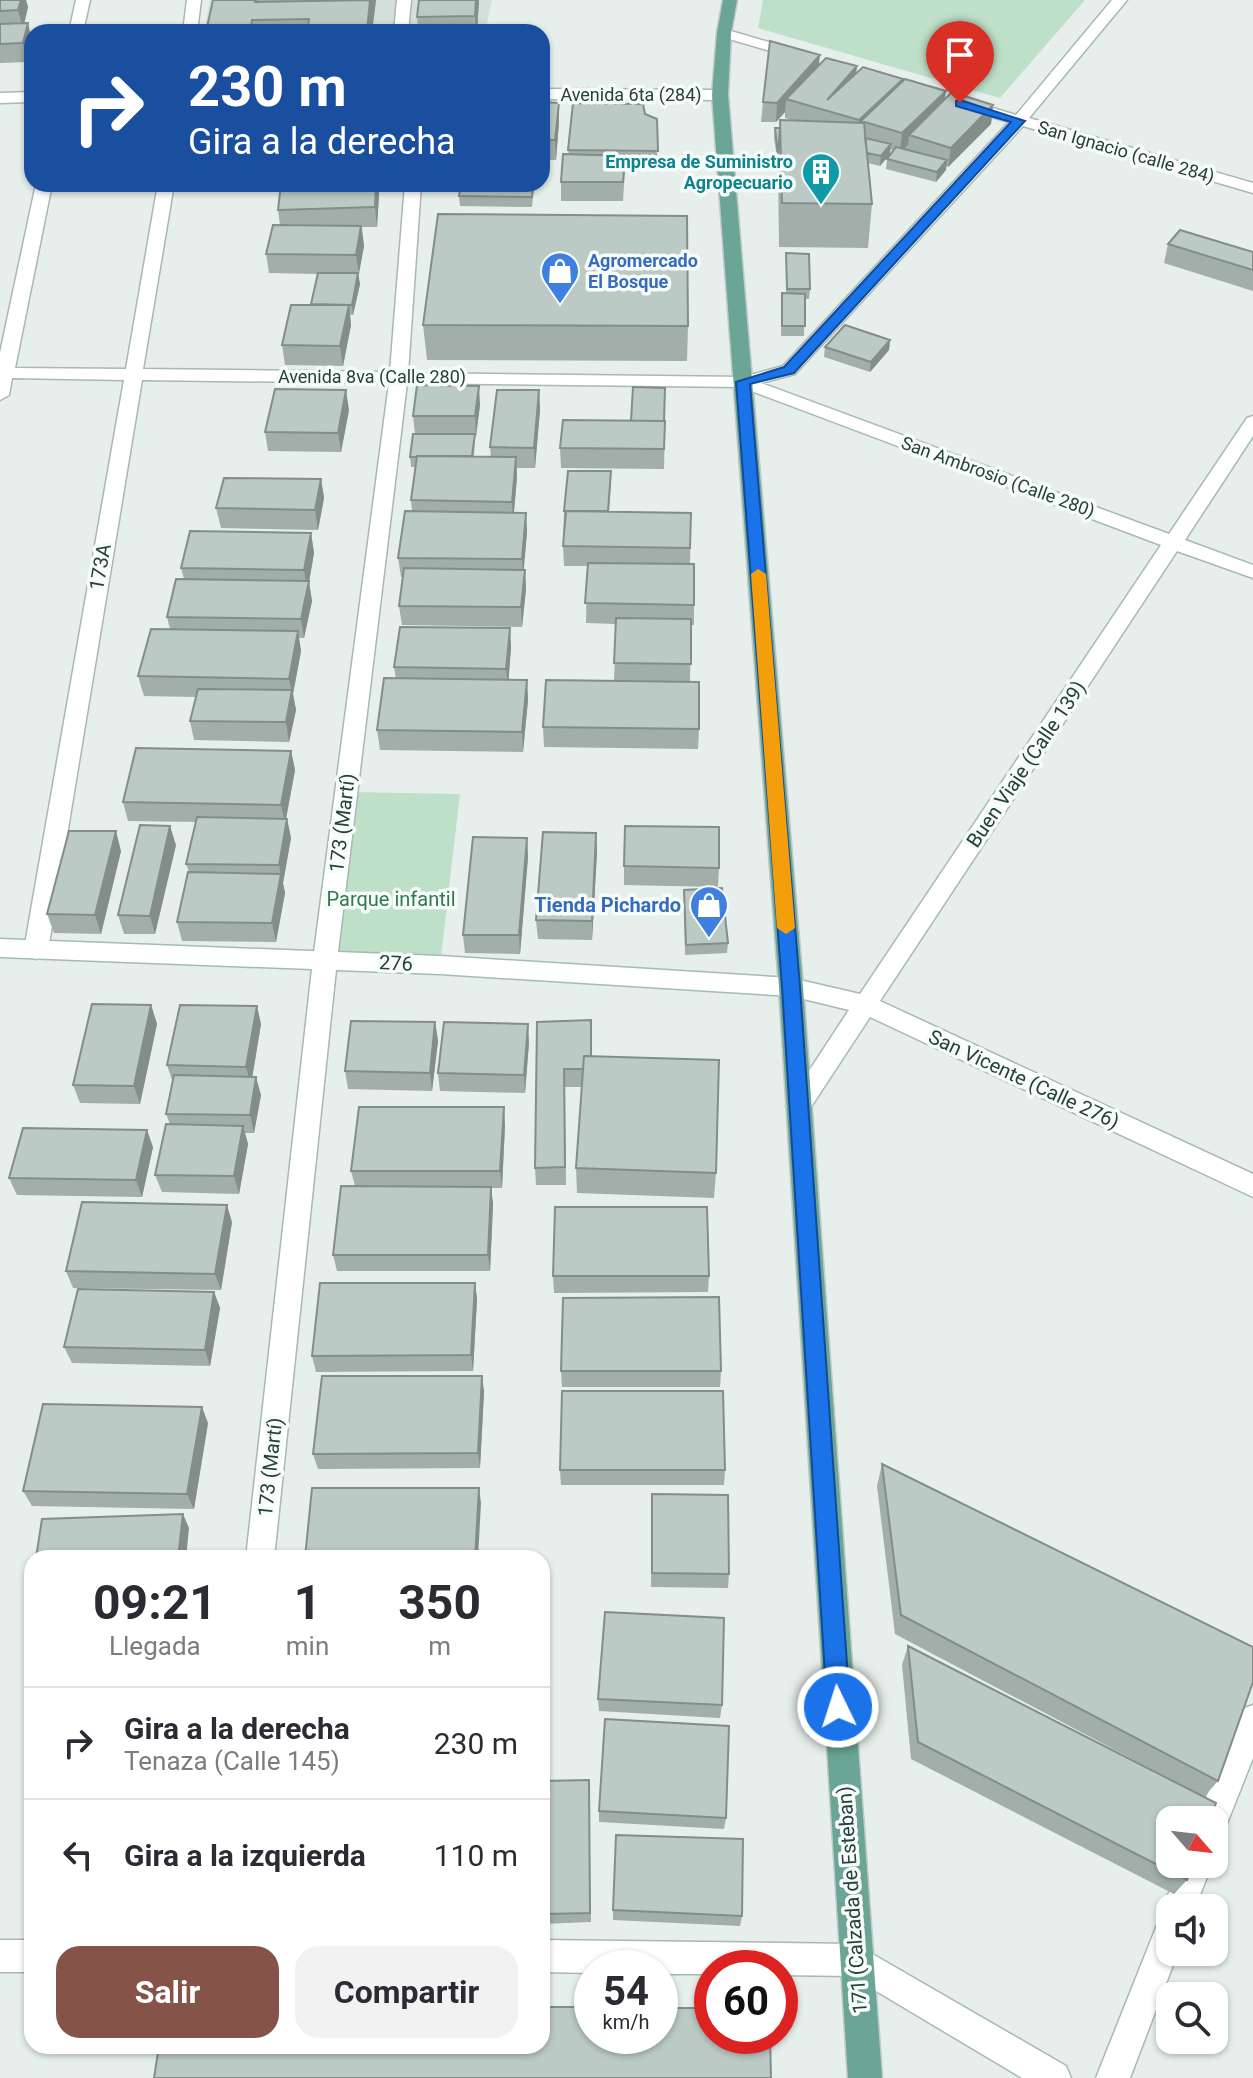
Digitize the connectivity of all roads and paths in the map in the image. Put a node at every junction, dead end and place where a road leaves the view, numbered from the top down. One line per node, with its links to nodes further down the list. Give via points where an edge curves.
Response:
1 (83, 0): 6 (street)
2 (194, 0): 7 (street)
3 (404, 0): 8 (street)
4 (730, 0): 9 (main road, 171 (Calzada de Esteban))
5 (1120, 0): 16 (street)
6 (78, 24)
7 (191, 24)
8 (402, 24)
9 (724, 33): 10 (street); 12 (main road, 171 (Calzada de Esteban))
10 (812, 60)
11 (550, 94): 12 (street, Avenida 6ta (284))
12 (720, 95): 24 (main road, 171 (Calzada de Esteban))
13 (24, 97): 14 (street)
14 (0, 98)
15 (945, 99): 16 (street, San Ignacio (calle 284))
16 (1019, 121): 17 (street, San Ignacio (calle 284)); 24 (street, via 789,370)
17 (1253, 188)
18 (42, 192): 21 (street)
19 (165, 192): 22 (street, 173A)
20 (412, 192): 23 (street, 173 (Martí))
21 (2, 373): 22 (street, Avenida 8va (Calle 280)); 25 (street)
22 (132, 375): 23 (street, Avenida 8va (Calle 280)); 30 (street, 173A)
23 (399, 376): 24 (street, Avenida 8va (Calle 280)); 31 (street, 173 (Martí))
24 (743, 382): 27 (street, San Ambrosio (Calle 280)); 32 (main road, 171 (Calzada de Esteban))
25 (0, 395)
26 (1253, 422): 27 (street, Buen Viaje (Calle 139))
27 (1173, 542): 28 (street, San Ambrosio (Calle 280)); 33 (street, Buen Viaje (Calle 139))
28 (1253, 572)
29 (0, 948): 30 (street, 276)
30 (36, 950): 31 (street, 276)
31 (325, 960): 32 (street, 276); 36 (street, 173 (Martí))
32 (791, 987): 33 (street, San Vicente (Calle 276)); 34 (main road, 171 (Calzada de Esteban))
33 (866, 1005): 34 (street, Buen Viaje (Calle 139)); 35 (street, San Vicente (Calle 276))
34 (798, 1106): 42 (main road, 171 (Calzada de Esteban))
35 (1253, 1186)
36 (261, 1550)
37 (1253, 1720): 38 (street)
38 (1219, 1806)
39 (0, 1956): 40 (street)
40 (24, 1956)
41 (550, 1956): 42 (street)
42 (855, 1960): 44 (main road, 171 (Calzada de Esteban)); 45 (street)
43 (1156, 1966): 46 (street)
44 (865, 2078)
45 (1054, 2078)
46 (1113, 2078)

